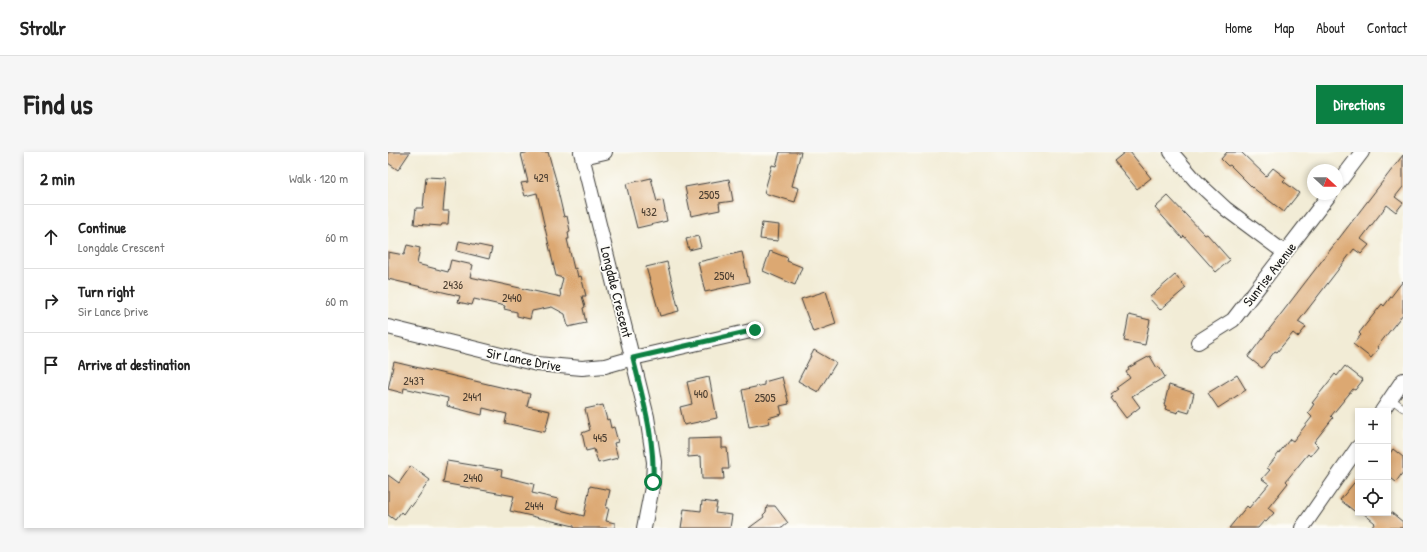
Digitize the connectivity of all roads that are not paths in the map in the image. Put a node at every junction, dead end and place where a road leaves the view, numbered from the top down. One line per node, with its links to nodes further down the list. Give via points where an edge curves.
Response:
1 (606, 152): 4 (street)
2 (1171, 152): 7 (street, via 1226,210)
3 (1362, 152): 5 (street)
4 (582, 155): 11 (street, Longdale Crescent)
5 (1343, 177)
6 (1325, 200): 7 (street, Sunrise Avenue)
7 (1285, 253): 10 (street, Sunrise Avenue, via 1233,320)
8 (388, 327): 11 (street, Sir Lance Drive, via 558,367 605,366)
9 (755, 330): 11 (street, Sir Lance Drive)
10 (1198, 342)
11 (633, 358): 18 (street, Longdale Crescent, via 647,417 654,462 653,482)
12 (1403, 380): 13 (street)
13 (1391, 399): 14 (street); 15 (lane)
14 (1384, 408)
15 (1403, 408)
16 (1355, 452): 17 (street)
17 (1308, 526)
18 (644, 528)

